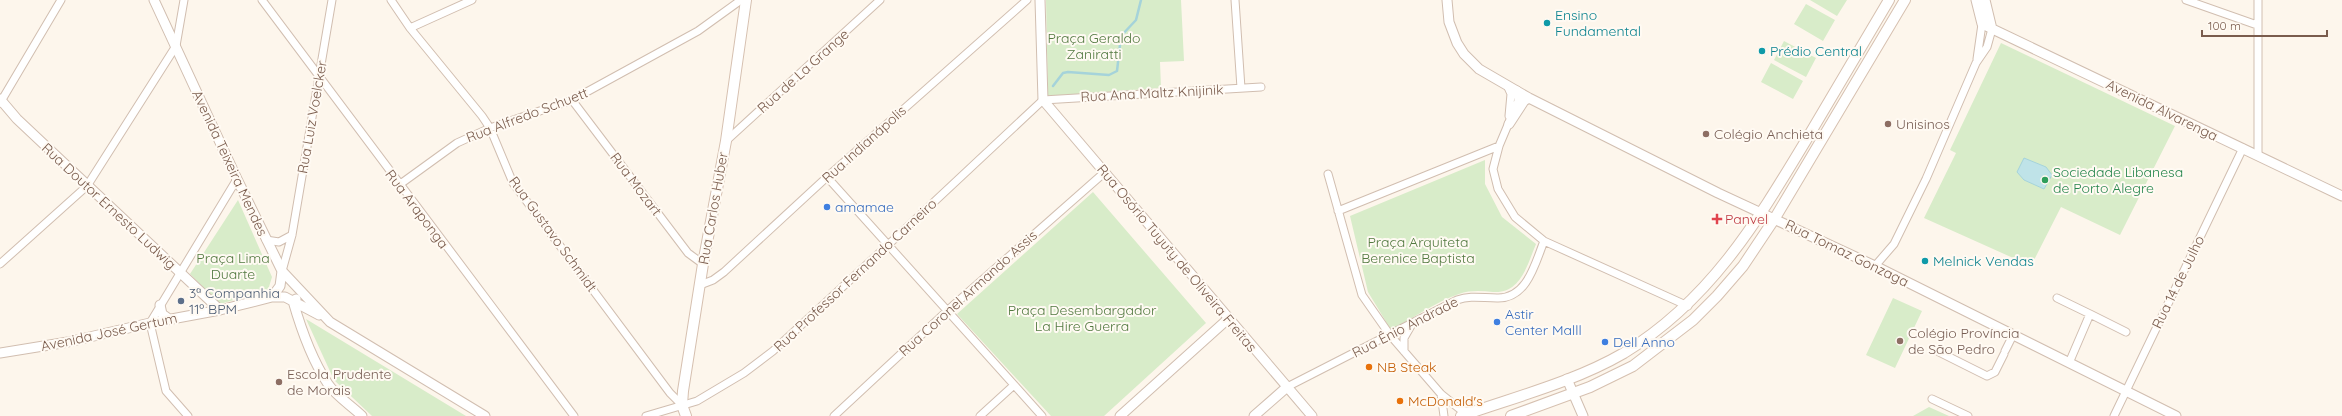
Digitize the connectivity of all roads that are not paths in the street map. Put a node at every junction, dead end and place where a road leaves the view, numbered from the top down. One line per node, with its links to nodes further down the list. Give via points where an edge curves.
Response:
1 (61, 0): 35 (street)
2 (154, 0): 25 (street, Avenida Teixeira Mendes)
3 (184, 0): 25 (street)
4 (262, 0): 27 (street, Rua Araponga)
5 (332, 0): 27 (street, Rua Luiz Voelcker)
6 (391, 0): 23 (street, Rua Gustavo Schmidt)
7 (472, 0): 23 (street)
8 (741, 0): 33 (street, Rua Alfredo Schuett, via 698,31)
9 (746, 0): 38 (main road, Rua Carlos Huber)
10 (880, 0): 38 (street, Rua de La Grange)
11 (1027, 0): 44 (street, Rua Indianápolis)
12 (1040, 0): 34 (street)
13 (1235, 0): 29 (street)
14 (1447, 0): 28 (street, Rua Tomaz Gonzaga, via 1449,22 1464,54 1478,69)
15 (1889, 0): 50 (main road)
16 (1905, 0): 51 (main road)
17 (1976, 0): 21 (street)
18 (1985, 0): 24 (street)
19 (2186, 0): 22 (street)
20 (2258, 0): 22 (street)
21 (1982, 24): 24 (street, Avenida Alvarenga); 26 (street)
22 (2257, 25): 41 (street)
23 (410, 28): 37 (street, Rua Gustavo Schmidt)
24 (1992, 29): 26 (street, via 1987,47); 40 (street, Avenida Alvarenga)
25 (176, 46): 45 (street, Avenida Teixeira Mendes); 47 (street)
26 (1976, 64): 58 (street, via 1907,217 1889,251)
27 (319, 76): 46 (street, Rua Araponga); 52 (street, Rua Luiz Voelcker)
28 (1506, 84): 31 (street, Rua Tomaz Gonzaga); 36 (street, via 1511,94)
29 (1242, 88): 30 (street, Rua Ana Maltz Knijinik); 34 (street, Rua Ana Maltz Knijinik)
30 (1261, 88)
31 (1517, 90): 32 (street, Rua Tomaz Gonzaga); 36 (street, via 1518,101)
32 (1529, 98): 36 (street, via 1524,101); 50 (street, Rua Tomaz Gonzaga)
33 (572, 100): 37 (street, Rua Alfredo Schuett); 57 (street, Rua Mozart, via 688,253)
34 (1043, 100): 42 (street, Rua Osório Tuyuty de Oliveira Freitas); 55 (street, Rua Professor Fernando Carneiro)
35 (1, 101): 47 (street, Rua Doutor Ernesto Ludwig)
36 (1509, 124): 39 (street)
37 (490, 128): 46 (street, Rua Alfredo Schuett, via 445,150); 90 (street, Rua Gustavo Schmidt, via 513,183 670,393)
38 (726, 141): 57 (main road, Rua Carlos Huber)
39 (1499, 146): 49 (street); 54 (street, via 1493,168 1498,189 1515,217)
40 (2243, 148): 41 (street, Avenida Alvarenga); 86 (street, Rua 14 de Julho)
41 (2258, 155): 48 (street, Avenida Alvarenga)
42 (1105, 172): 69 (street, Rua Coronel Armando Assis); 71 (street, Rua Osório Tuyuty de Oliveira Freitas)
43 (1328, 174): 49 (street)
44 (826, 177): 55 (street); 61 (street, Rua Indianápolis, via 724,272 713,280)
45 (237, 179): 53 (street, Avenida Teixeira Mendes); 60 (street)
46 (399, 185): 95 (street, Rua Araponga)
47 (87, 186): 56 (street); 60 (street, Rua Doutor Ernesto Ludwig)
48 (2342, 196)
49 (1338, 211): 78 (street, via 1362,295)
50 (1763, 213): 51 (street, Rua Tomaz Gonzaga); 66 (main road, via 1729,259)
51 (1775, 218): 58 (street, Rua Tomaz Gonzaga); 87 (main road, via 1743,266 1694,320 1633,366)
52 (292, 235): 53 (street, via 279,242); 59 (street, Rua Luiz Voelcker)
53 (266, 240): 59 (street, Avenida Teixeira Mendes)
54 (1544, 241): 66 (street); 75 (street, Rua Ênio Andrade, via 1527,282 1516,293 1502,298 1465,297)
55 (888, 245): 69 (street); 90 (street, Rua Professor Fernando Carneiro, via 773,351 744,373 698,401)
56 (0, 264)
57 (703, 264): 61 (main road, Rua Carlos Huber)
58 (1875, 266): 77 (street, Rua Tomaz Gonzaga)
59 (282, 271): 62 (street, via 280,286); 67 (street, Avenida Teixeira Mendes)
60 (179, 273): 65 (street); 68 (street, Rua Doutor Ernesto Ludwig)
61 (700, 284): 90 (main road, Rua Carlos Huber)
62 (272, 297): 64 (street, Avenida José Gertum, via 285,297); 68 (street, Avenida José Gertum)
63 (2057, 298): 70 (street)
64 (293, 301): 67 (street, via 300,298); 73 (street, Avenida José Gertum); 93 (street, via 314,357 329,385)
65 (160, 305): 72 (street, via 162,314); 74 (street)
66 (1688, 306): 83 (main road, via 1624,353)
67 (317, 309): 73 (street, Avenida Teixeira Mendes)
68 (220, 310): 72 (street, Avenida José Gertum)
69 (947, 311): 84 (street); 98 (street, Rua Coronel Armando Assis)
70 (2090, 314): 76 (street); 82 (street)
71 (1229, 318): 85 (street, Rua Osório Tuyuty de Oliveira Freitas); 101 (street)
72 (169, 319): 74 (street, Avenida José Gertum)
73 (330, 322): 94 (street, Avenida Teixeira Mendes)
74 (150, 323): 81 (street, Avenida José Gertum, via 68,342); 92 (street, via 166,391)
75 (1412, 324): 78 (street, Rua Ênio Andrade); 79 (street, via 1404,338)
76 (2126, 332)
77 (2013, 335): 80 (street, via 1995,372 1987,376); 82 (street, Rua Tomaz Gonzaga)
78 (1390, 336): 79 (street); 85 (street, Rua Ênio Andrade)
79 (1404, 351): 88 (street)
80 (1939, 352)
81 (0, 353)
82 (2069, 363): 86 (street, Rua Tomaz Gonzaga)
83 (1568, 379): 87 (street); 91 (main road)
84 (1014, 385): 99 (street); 100 (street)
85 (1287, 387): 102 (street); 103 (street, Rua Osório Tuyuty de Oliveira Freitas)
86 (2126, 391): 109 (street, Rua 14 de Julho); 110 (street, Rua Tomaz Gonzaga)
87 (1574, 393): 106 (main road); 107 (street)
88 (1441, 394): 91 (street, via 1461,410); 104 (street)
89 (1932, 399): 108 (street)
90 (682, 405): 96 (street, Rua Professor Fernando Carneiro); 97 (main road, Rua Carlos Huber)
91 (1472, 412): 105 (main road)
92 (188, 416)
93 (362, 416)
94 (485, 416)
95 (574, 416)
96 (646, 416)
97 (686, 416)
98 (834, 416)
99 (980, 416)
100 (1042, 416)
101 (1120, 416)
102 (1254, 416)
103 (1312, 416)
104 (1444, 416)
105 (1461, 416)
106 (1511, 416)
107 (1583, 416)
108 (1968, 416)
109 (2114, 416)
110 (2176, 416)

